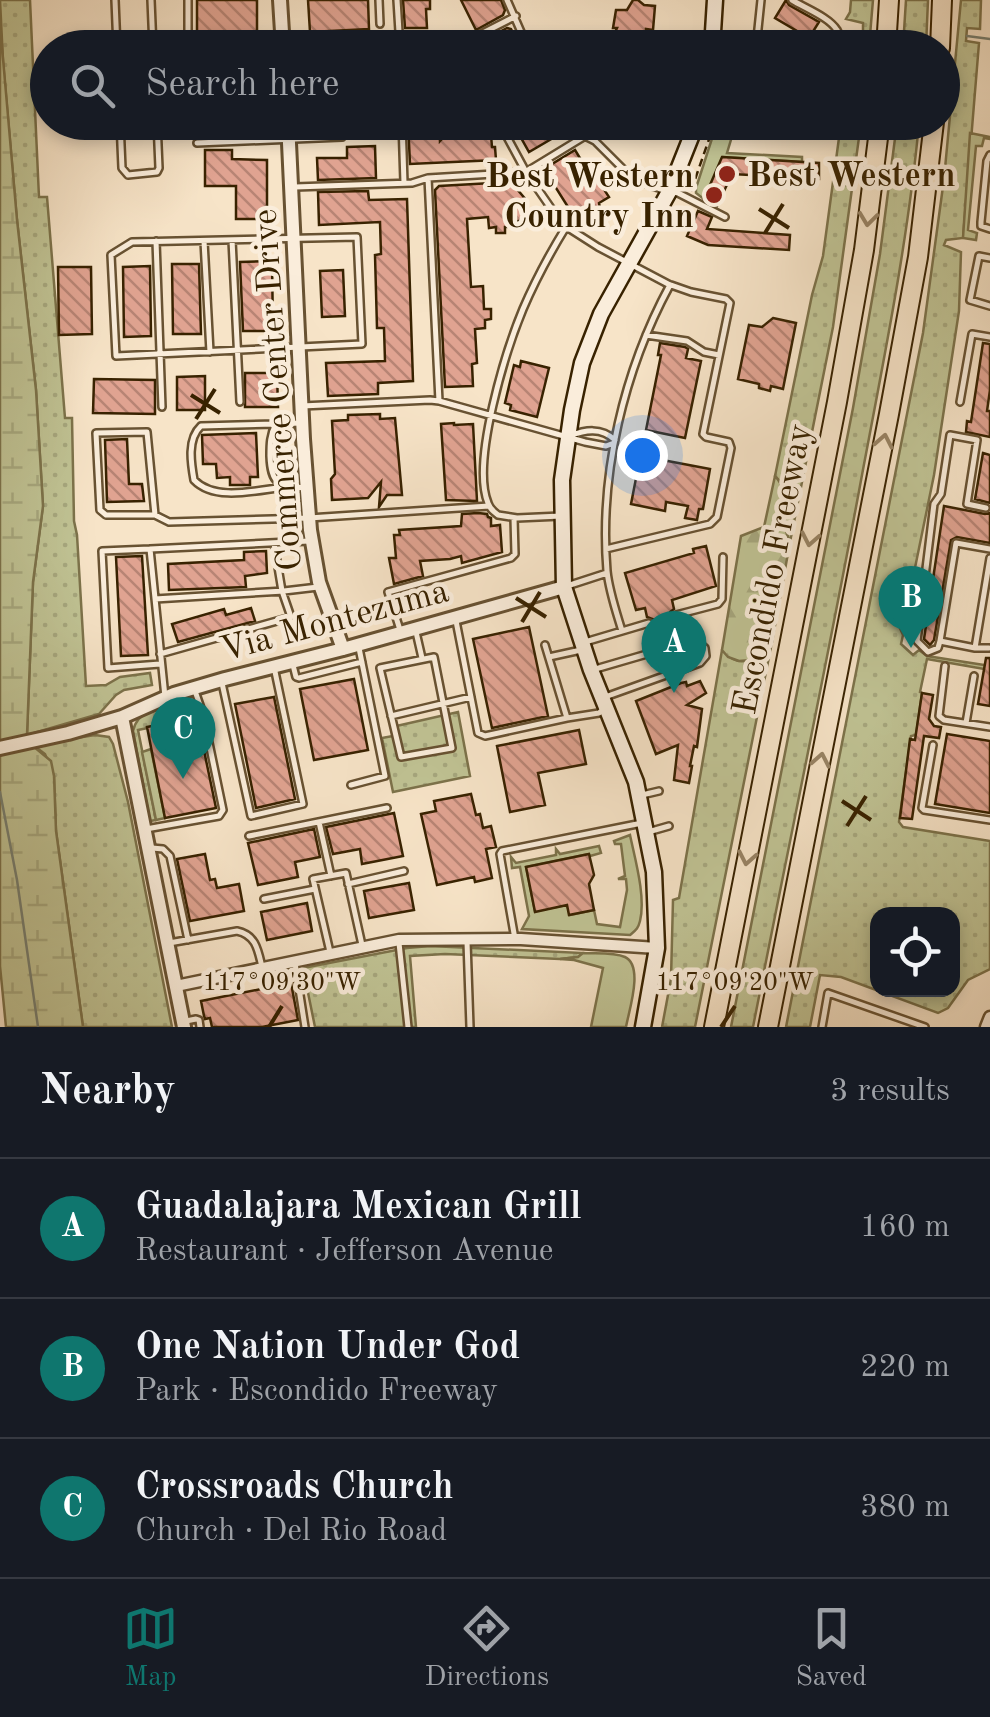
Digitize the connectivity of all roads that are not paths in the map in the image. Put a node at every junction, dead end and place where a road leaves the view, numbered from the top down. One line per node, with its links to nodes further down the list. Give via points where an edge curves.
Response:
1 (115, 0): 15 (lane)
2 (151, 0): 16 (lane)
3 (188, 0): 17 (lane)
4 (280, 0): 18 (street)
5 (379, 0): 14 (lane)
6 (397, 0): 19 (lane)
7 (507, 0): 13 (lane)
8 (715, 0): 22 (main road)
9 (761, 0): 23 (lane)
10 (792, 0): 24 (lane)
11 (889, 0): 25 (highway)
12 (942, 0): 26 (highway)
13 (516, 16): 20 (lane); 21 (lane)
14 (380, 24)
15 (116, 30)
16 (152, 30)
17 (188, 30)
18 (282, 30)
19 (399, 30)
20 (490, 30)
21 (521, 30)
22 (713, 30)
23 (758, 30)
24 (837, 30)
25 (887, 30)
26 (940, 30)
27 (121, 140): 28 (lane, via 128,175 157,172)
28 (157, 140)
29 (289, 140): 37 (lane); 42 (street, Commerce Center Drive)
30 (403, 140): 41 (lane)
31 (509, 140): 39 (lane)
32 (578, 140): 39 (lane)
33 (592, 140): 43 (lane, via 630,176)
34 (691, 140): 43 (main road)
35 (878, 140): 163 (highway, Escondido Freeway, one-way to 163, via 841,383)
36 (932, 140): 164 (highway, one-way to 36, via 889,414)
37 (197, 143)
38 (990, 155): 46 (lane, via 981,222)
39 (526, 172): 40 (lane); 45 (lane)
40 (428, 178): 41 (lane); 62 (lane)
41 (404, 183): 42 (lane)
42 (292, 188): 47 (street, Commerce Center Drive)
43 (670, 190): 44 (lane); 52 (main road)
44 (725, 216)
45 (566, 227): 52 (lane); 67 (lane, via 522,310)
46 (990, 229)
47 (295, 239): 48 (lane); 57 (street, Commerce Center Drive); 57 (lane, via 357,236 362,344)
48 (232, 240): 49 (lane); 58 (lane)
49 (204, 241): 50 (lane); 59 (lane)
50 (156, 242): 60 (lane); 60 (lane, via 132,242 111,255 116,356)
51 (990, 258): 54 (lane, via 979,256 970,300)
52 (629, 263): 53 (lane); 70 (main road, via 582,362)
53 (670, 285): 55 (lane); 61 (lane, via 730,303)
54 (990, 306)
55 (645, 334): 61 (lane); 72 (lane)
56 (990, 337): 64 (lane, via 972,334)
57 (300, 348): 58 (lane); 65 (street, Commerce Center Drive)
58 (238, 351): 59 (lane); 63 (lane)
59 (210, 352): 60 (lane)
60 (160, 354): 66 (lane)
61 (719, 355): 85 (lane, via 703,434 731,448 714,521)
62 (438, 401): 65 (lane); 67 (lane)
63 (240, 402)
64 (960, 402)
65 (302, 406): 68 (street, Commerce Center Drive)
66 (162, 407)
67 (491, 414): 70 (lane); 76 (lane, via 484,477)
68 (303, 422): 69 (lane); 75 (street, Commerce Center Drive)
69 (276, 424): 74 (lane, via 271,474); 74 (lane, via 200,426 192,438 192,472 209,492)
70 (567, 437): 72 (lane, via 606,446); 72 (lane, via 587,430); 79 (main road)
71 (977, 440): 73 (lane); 77 (lane, via 967,504); 99 (lane, via 950,435 934,504 917,641 928,652)
72 (614, 441): 85 (lane)
73 (990, 442)
74 (284, 486): 75 (lane)
75 (307, 488): 80 (street, Commerce Center Drive)
76 (489, 506): 80 (lane); 81 (lane)
77 (986, 508)
78 (155, 514): 78 (lane, via 147,432 96,433 100,510); 80 (lane, via 169,522)
79 (562, 516): 81 (lane); 91 (main road)
80 (310, 518): 82 (street, Commerce Center Drive)
81 (514, 518): 97 (lane, via 511,558 388,592)
82 (312, 541): 83 (lane); 90 (street, Commerce Center Drive)
83 (274, 543): 84 (lane); 92 (lane)
84 (150, 549): 93 (lane); 111 (lane, via 102,551 108,668)
85 (606, 549): 89 (lane)
86 (990, 549): 99 (lane, via 956,543)
87 (723, 557): 94 (lane, via 718,604)
88 (990, 558): 103 (lane)
89 (607, 573): 91 (lane); 98 (lane)
90 (321, 586): 92 (lane); 105 (street, Commerce Center Drive)
91 (564, 587): 95 (street, Via Montezuma); 102 (main road)
92 (282, 591): 93 (lane); 106 (lane, via 291,617)
93 (155, 598): 106 (lane)
94 (676, 615)
95 (455, 618): 97 (street, Via Montezuma); 118 (lane)
96 (649, 623): 98 (lane)
97 (408, 631): 100 (street, Via Montezuma); 108 (lane)
98 (622, 631): 102 (lane)
99 (940, 641): 103 (lane)
100 (358, 645): 105 (street, Via Montezuma); 110 (lane)
101 (545, 645): 107 (lane)
102 (583, 646): 107 (lane); 114 (main road)
103 (975, 648): 104 (lane)
104 (988, 648)
105 (342, 649): 109 (street, Via Montezuma)
106 (160, 654): 111 (lane)
107 (549, 657): 124 (lane)
108 (422, 658): 121 (lane, via 434,657); 122 (lane, via 380,668)
109 (292, 662): 110 (lane, via 298,678); 112 (street, Via Montezuma)
110 (362, 662): 129 (lane, via 385,776)
111 (161, 664): 119 (lane)
112 (274, 666): 116 (street, Via Montezuma); 116 (lane, via 303,804 251,816)
113 (945, 666): 125 (lane, via 937,713)
114 (591, 670): 120 (main road); 120 (lane, via 695,640 705,648 700,664)
115 (974, 676): 125 (lane)
116 (222, 680): 117 (street, Via Montezuma)
117 (194, 688): 119 (street, Via Montezuma); 137 (lane, via 223,810 220,816)
118 (471, 697): 121 (lane); 124 (lane, via 478,733 485,736)
119 (165, 698): 123 (street, Via Montezuma)
120 (604, 703): 124 (lane, via 599,713); 131 (main road)
121 (443, 704): 122 (lane); 122 (lane, via 452,748 400,757)
122 (391, 716)
123 (122, 717): 128 (street); 137 (street)
124 (567, 718)
125 (966, 723): 126 (lane)
126 (990, 727)
127 (933, 745): 133 (lane, via 922,808)
128 (0, 748)
129 (351, 785)
130 (659, 791): 131 (lane)
131 (639, 796): 136 (main road)
132 (387, 808): 134 (lane)
133 (990, 820)
134 (319, 822): 138 (lane); 141 (lane)
135 (669, 826): 136 (lane)
136 (646, 827): 146 (lane, via 502,851); 151 (main road)
137 (144, 830): 139 (street)
138 (250, 836)
139 (148, 849): 147 (lane, via 170,856); 149 (street)
140 (404, 870): 142 (lane)
141 (331, 876): 142 (lane, via 346,873); 143 (lane, via 313,879)
142 (348, 884): 150 (lane)
143 (316, 889): 144 (lane); 152 (lane)
144 (264, 899)
145 (467, 939): 146 (street); 148 (street); 161 (lane)
146 (515, 939): 151 (street)
147 (188, 940): 149 (lane); 154 (lane, via 244,933 255,942)
148 (399, 940): 150 (street); 160 (lane)
149 (167, 943): 155 (street)
150 (362, 946): 152 (street)
151 (656, 948): 162 (main road)
152 (330, 952): 153 (street)
153 (295, 960): 154 (street); 159 (lane)
154 (262, 968): 155 (street)
155 (176, 986): 157 (street)
156 (990, 1016): 167 (street)
157 (183, 1025): 158 (lane, via 196,1019)
158 (200, 1027)
159 (306, 1027)
160 (408, 1027)
161 (470, 1027)
162 (643, 1027)
163 (714, 1027)
164 (768, 1027)
165 (822, 1027): 166 (lane, via 828,993)
166 (925, 1027)
167 (986, 1027)

